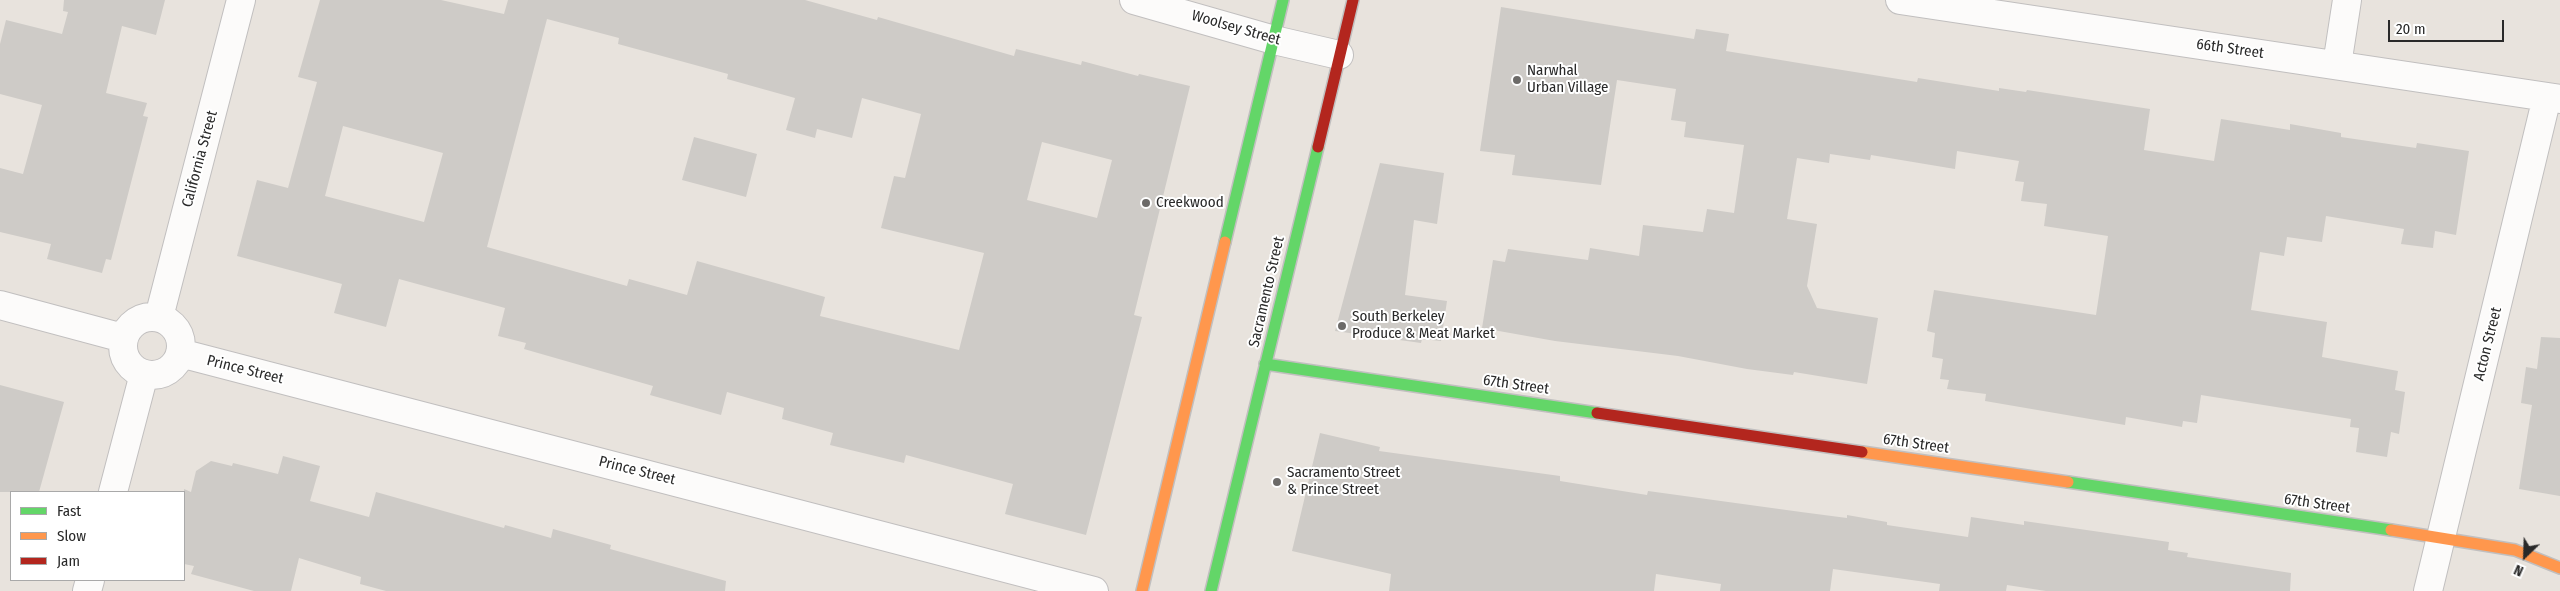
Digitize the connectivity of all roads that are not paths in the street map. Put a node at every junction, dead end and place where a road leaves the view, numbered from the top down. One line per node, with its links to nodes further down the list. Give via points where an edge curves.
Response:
1 (241, 0): 12 (street, California Street)
2 (1134, 0): 7 (street, Woolsey Street)
3 (1283, 0): 7 (street)
4 (1353, 0): 8 (street, Sacramento Street)
5 (1900, 0): 9 (street, 66th Street)
6 (2346, 0): 9 (street)
7 (1274, 40): 8 (street, Woolsey Street); 21 (street)
8 (1339, 55): 15 (street, Sacramento Street)
9 (2337, 65): 10 (street, 66th Street)
10 (2553, 98): 18 (street, Acton Street)
11 (0, 305): 13 (street)
12 (159, 317): 13 (street, via 141,318); 14 (street, via 175,327 181,344)
13 (123, 338): 16 (street, via 124,356)
14 (180, 353): 16 (street, via 177,362 162,373); 20 (street, Prince Street)
15 (1265, 364): 18 (street, 67th Street); 22 (street, Sacramento Street)
16 (144, 374): 17 (street)
17 (113, 491)
18 (2441, 537): 19 (street, 67th Street, via 2515,550); 23 (street, Acton Street)
19 (2560, 568)
20 (1094, 591)
21 (1142, 591)
22 (1211, 591)
23 (2428, 591)

